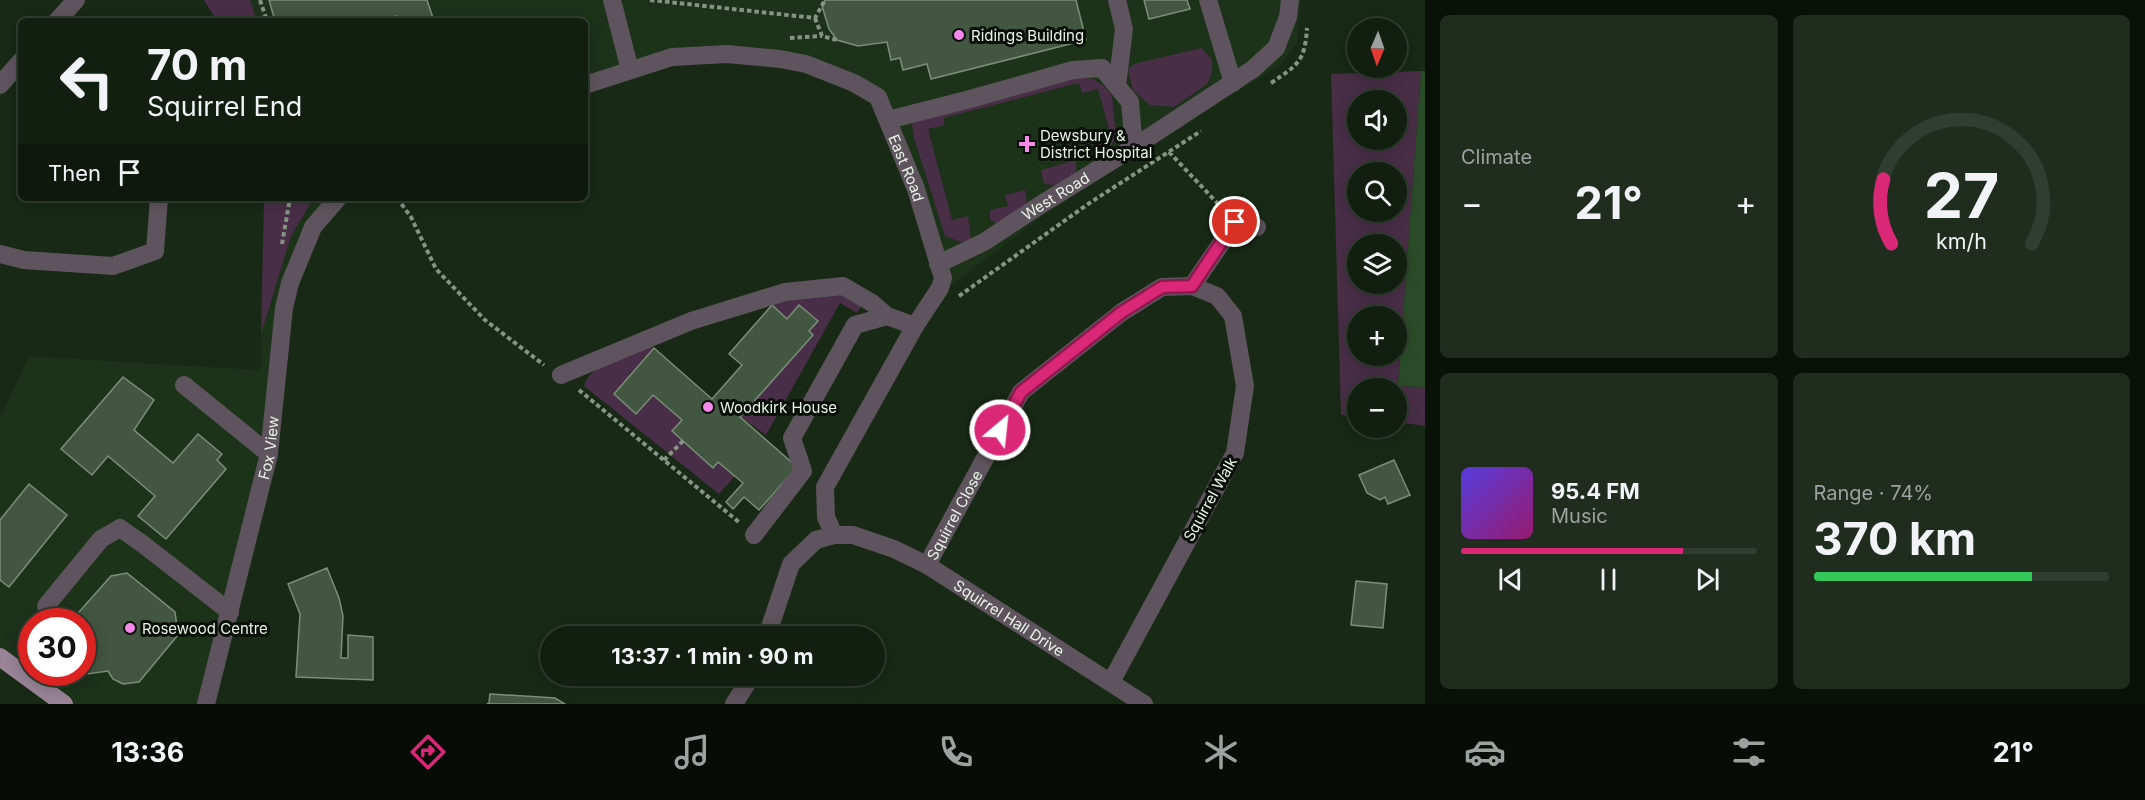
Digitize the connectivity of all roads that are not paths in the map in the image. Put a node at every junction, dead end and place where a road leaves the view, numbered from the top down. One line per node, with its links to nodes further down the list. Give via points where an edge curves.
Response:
1 (76, 0): 6 (street)
2 (612, 0): 8 (street)
3 (1117, 0): 12 (street, via 1124,29)
4 (1208, 0): 9 (street)
5 (1290, 0): 9 (street, West Road, via 1276,48)
6 (60, 18)
7 (18, 64): 11 (street)
8 (630, 70): 10 (street); 13 (street, East Road, via 672,57 727,54 806,64 854,82 878,97)
9 (1233, 83): 14 (street, West Road)
10 (588, 84)
11 (0, 85)
12 (1117, 86): 13 (street, via 1102,68 1073,70); 14 (street, via 1130,102)
13 (888, 120): 19 (street, East Road, via 916,189)
14 (1134, 147): 19 (street, West Road, via 984,242)
15 (159, 201): 18 (street, via 155,251 113,266 24,261)
16 (335, 201): 25 (street, Fox View, via 313,226 290,283)
17 (1257, 227): 20 (street, via 1235,222)
18 (0, 254)
19 (938, 264): 22 (street, East Road, via 943,278 940,288)
20 (1192, 286): 28 (street, Squirrel Close, via 1162,287 1122,312 1021,392); 33 (street, Squirrel Walk, via 1217,296 1233,316 1245,386 1235,453)
21 (887, 316): 22 (street); 23 (street, via 843,286 785,292 691,321); 26 (street, via 855,325 792,438 803,471)
22 (915, 326): 27 (street, East Road, via 825,487 826,517)
23 (561, 375)
24 (184, 384): 25 (street)
25 (269, 454): 30 (street, Fox View)
26 (754, 535)
27 (834, 535): 28 (street, Squirrel Hall Drive, via 854,535); 31 (street, via 816,540 791,564)
28 (927, 565): 33 (street, Squirrel Hall Drive)
29 (46, 606): 30 (street, via 101,539 120,528)
30 (230, 612): 36 (street, Fox View)
31 (770, 626)
32 (0, 657): 35 (main road)
33 (1111, 682): 38 (street, Squirrel Hall Drive)
34 (745, 686): 37 (street)
35 (64, 704)
36 (206, 704)
37 (734, 704)
38 (1144, 704)

